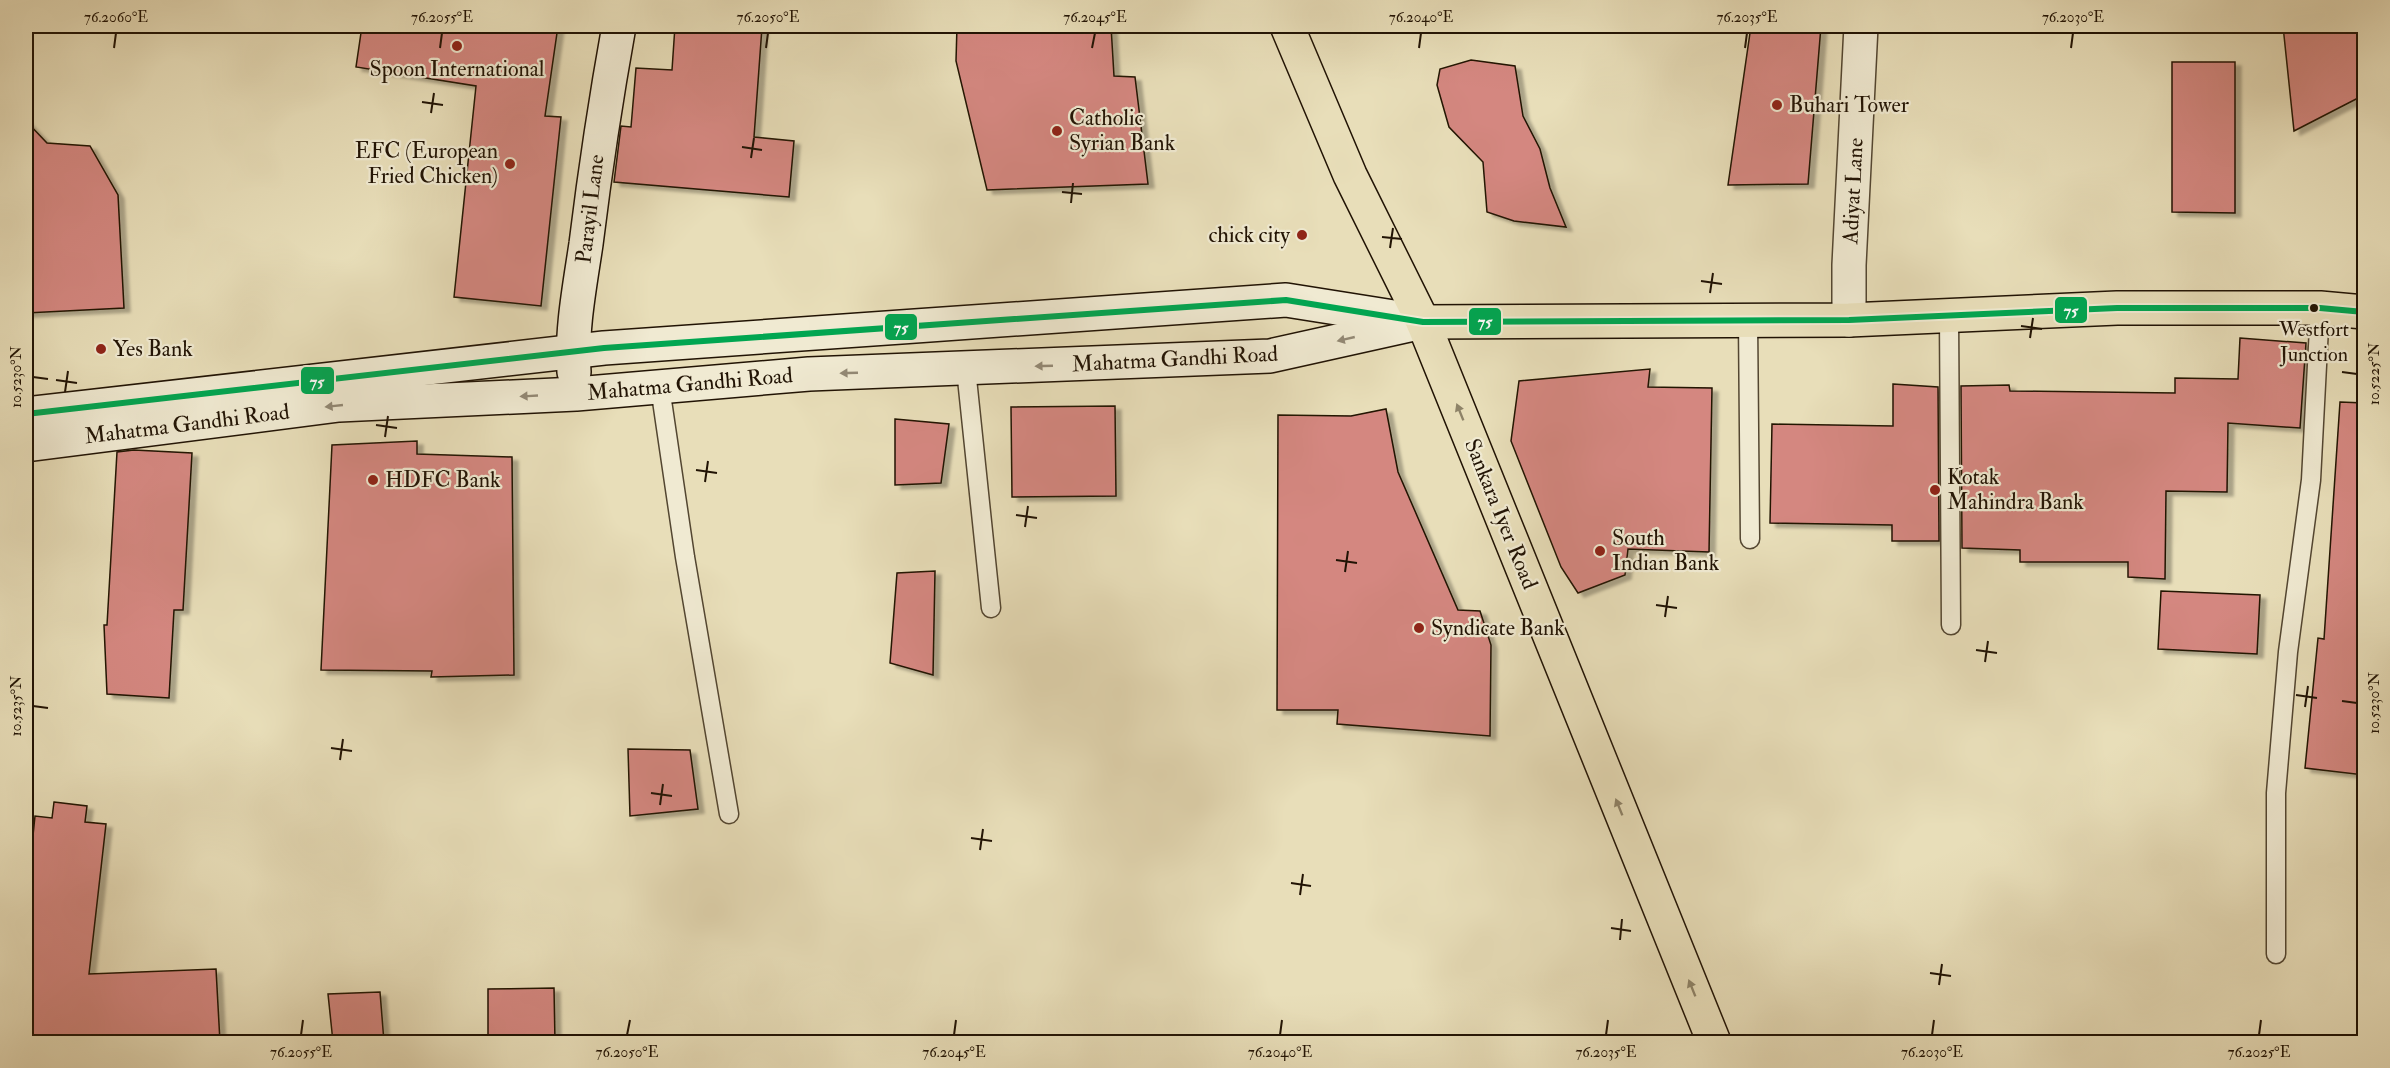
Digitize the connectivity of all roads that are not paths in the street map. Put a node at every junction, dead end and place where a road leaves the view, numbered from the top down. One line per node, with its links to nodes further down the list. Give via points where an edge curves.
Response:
1 (619, 26): 10 (main road, Parayil Lane, via 603,114)
2 (1287, 26): 9 (main road, Sankara Iyer Road, via 1350,175)
3 (1861, 26): 8 (main road, Adiyat Lane, via 1849,265)
4 (2320, 308): 5 (main road); 6 (main road, via 2117,308); 20 (lane, via 2310,480 2288,652 2276,793)
5 (2364, 312)
6 (1949, 316): 8 (main road); 18 (lane)
7 (1748, 320): 8 (main road); 9 (main road); 16 (lane)
8 (1850, 320)
9 (1423, 321): 10 (main road, Mahatma Gandhi Road, via 1286,300); 11 (main road, Mahatma Gandhi Road, one-way to 11, via 1270,356); 21 (main road, Sankara Iyer Road, one-way to 9)
10 (573, 352): 13 (main road, Parayil Lane); 14 (main road, Mahatma Gandhi Road)
11 (966, 369): 12 (main road, Mahatma Gandhi Road, one-way to 12, via 809,374); 17 (lane)
12 (660, 387): 13 (main road, Mahatma Gandhi Road); 19 (lane)
13 (576, 394): 15 (main road, Mahatma Gandhi Road, one-way to 15, via 339,405)
14 (26, 414)
15 (26, 445)
16 (1750, 539)
17 (991, 608)
18 (1952, 625)
19 (729, 814)
20 (2276, 954)
21 (1714, 1042)

